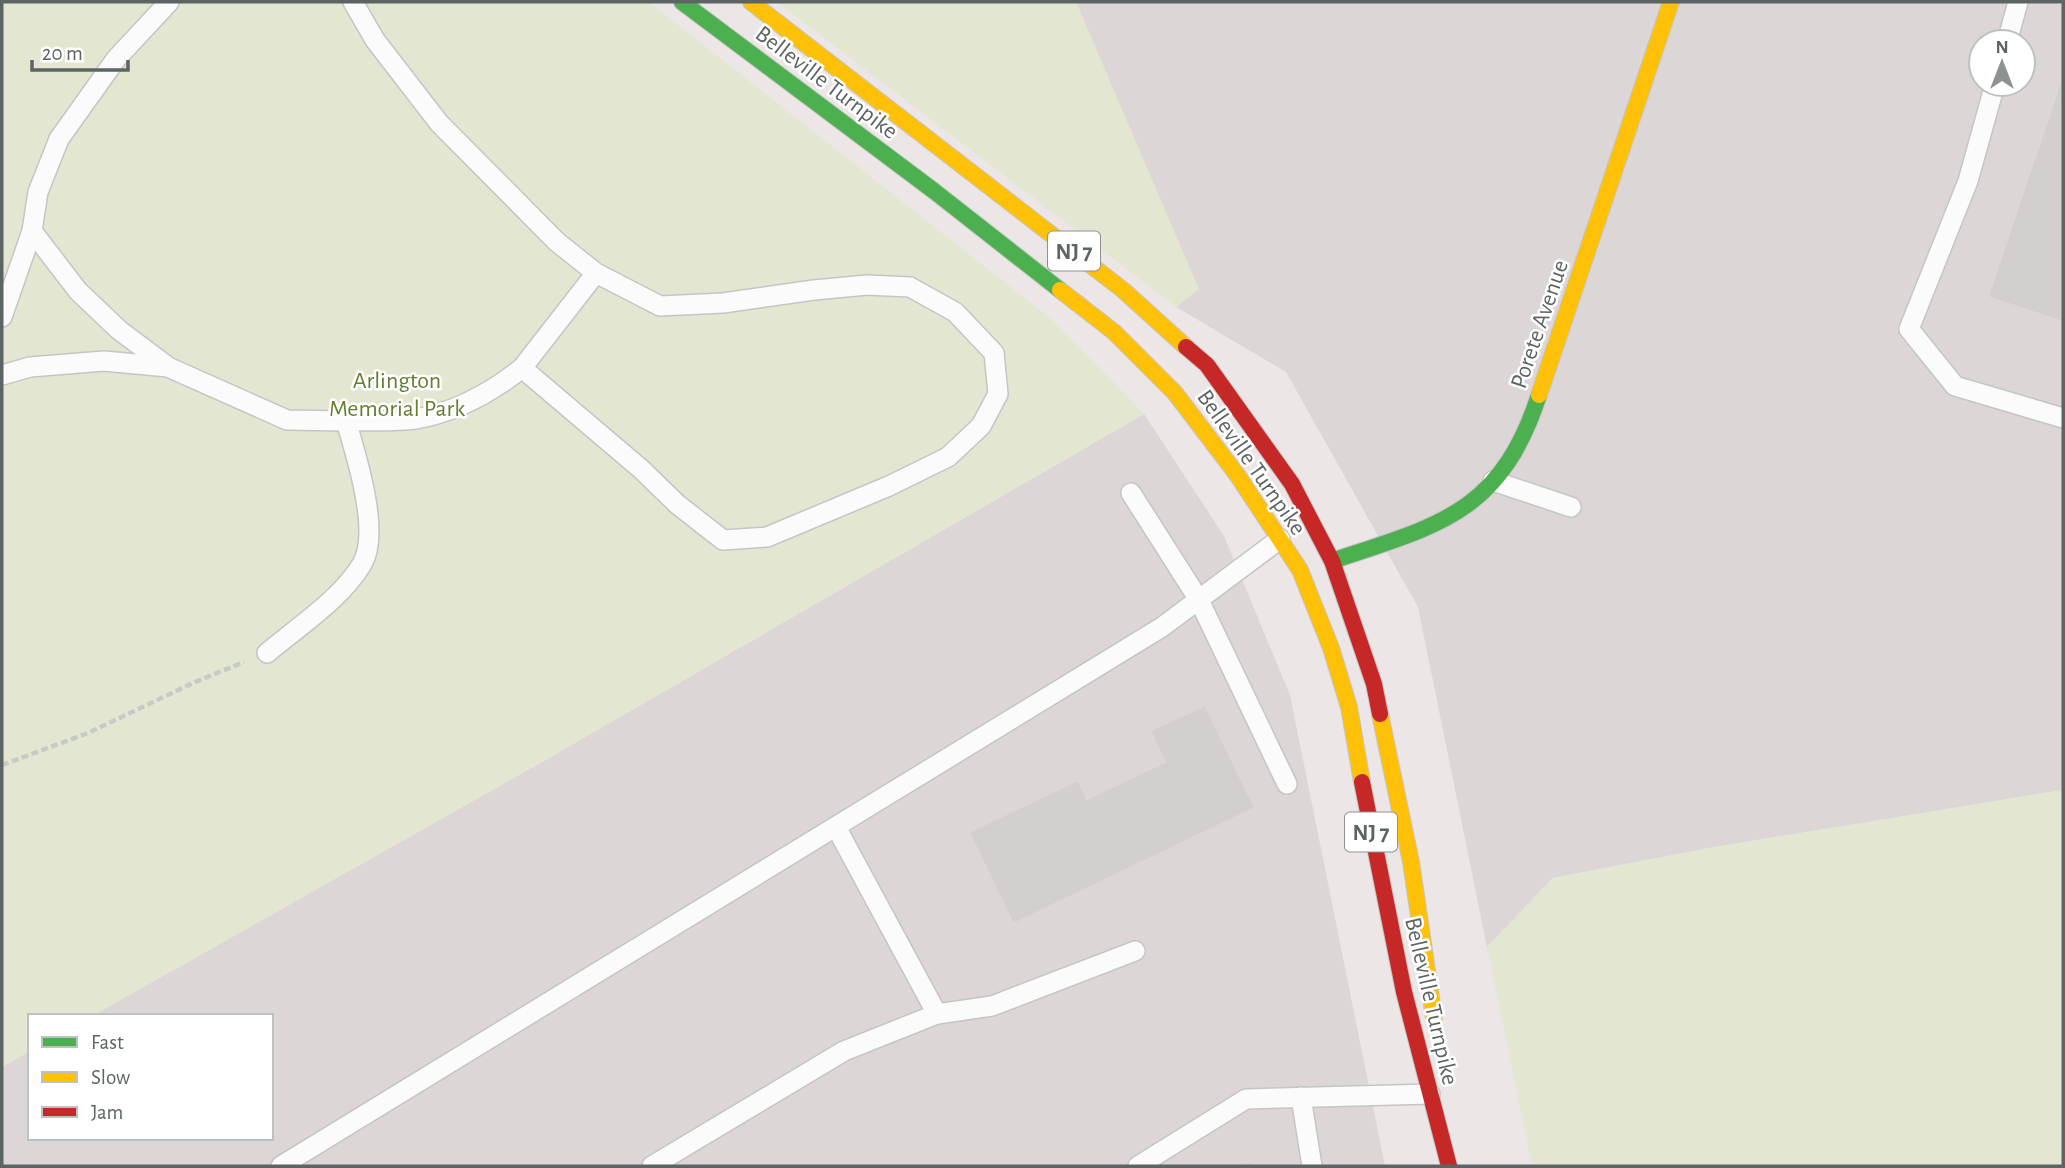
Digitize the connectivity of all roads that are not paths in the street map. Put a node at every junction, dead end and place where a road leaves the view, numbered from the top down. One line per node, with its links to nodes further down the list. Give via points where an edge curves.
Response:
1 (169, 2): 9 (lane, via 116,60 59,139 38,192)
2 (353, 2): 10 (lane, via 375,40 439,123 557,242)
3 (682, 2): 20 (main road, Belleville Turnpike / NJ 7, via 1114,332 1175,393)
4 (751, 2): 21 (main road, Belleville Turnpike / NJ 7, via 1123,290 1207,365 1292,484)
5 (1671, 2): 17 (main road, Porete Avenue, via 1535,408 1515,453)
6 (2018, 2): 7 (lane)
7 (2011, 28)
8 (1991, 98): 15 (lane, via 1968,181 1909,329 1955,386)
9 (32, 231): 11 (lane); 12 (lane, via 78,291)
10 (596, 274): 13 (lane); 13 (lane, via 660,306 867,285 910,288 955,312 994,353 998,394 981,426 948,457 767,537 723,540)
11 (2, 317)
12 (168, 367): 14 (lane, via 104,360 30,367); 16 (lane, via 287,420)
13 (522, 368): 16 (lane, via 465,404 416,419)
14 (2, 375)
15 (2063, 418)
16 (346, 421): 23 (lane, via 370,523 364,562 345,586)
17 (1493, 481): 19 (lane); 21 (main road, Porete Avenue, via 1475,501 1431,526)
18 (1131, 493): 22 (lane)
19 (1571, 507)
20 (1280, 539): 21 (main road, Belleville Turnpike / NJ 7); 22 (lane)
21 (1317, 568): 28 (main road, Belleville Turnpike / NJ 7, via 1374,684 1411,862); 30 (main road, Belleville Turnpike / NJ 7, via 1404,992)
22 (1199, 600): 24 (lane); 25 (lane)
23 (267, 653)
24 (1287, 784)
25 (836, 827): 27 (lane); 32 (lane)
26 (1135, 951): 27 (lane, via 992,1006)
27 (936, 1014): 33 (lane, via 844,1051)
28 (1436, 1033)
29 (1442, 1073): 37 (main road, Belleville Turnpike)
30 (1430, 1094): 31 (lane); 36 (main road, Belleville Turnpike / NJ 7)
31 (1301, 1097): 34 (lane, via 1246,1099); 35 (lane)
32 (281, 1166)
33 (652, 1166)
34 (1138, 1166)
35 (1312, 1166)
36 (1448, 1166)
37 (1456, 1166)

